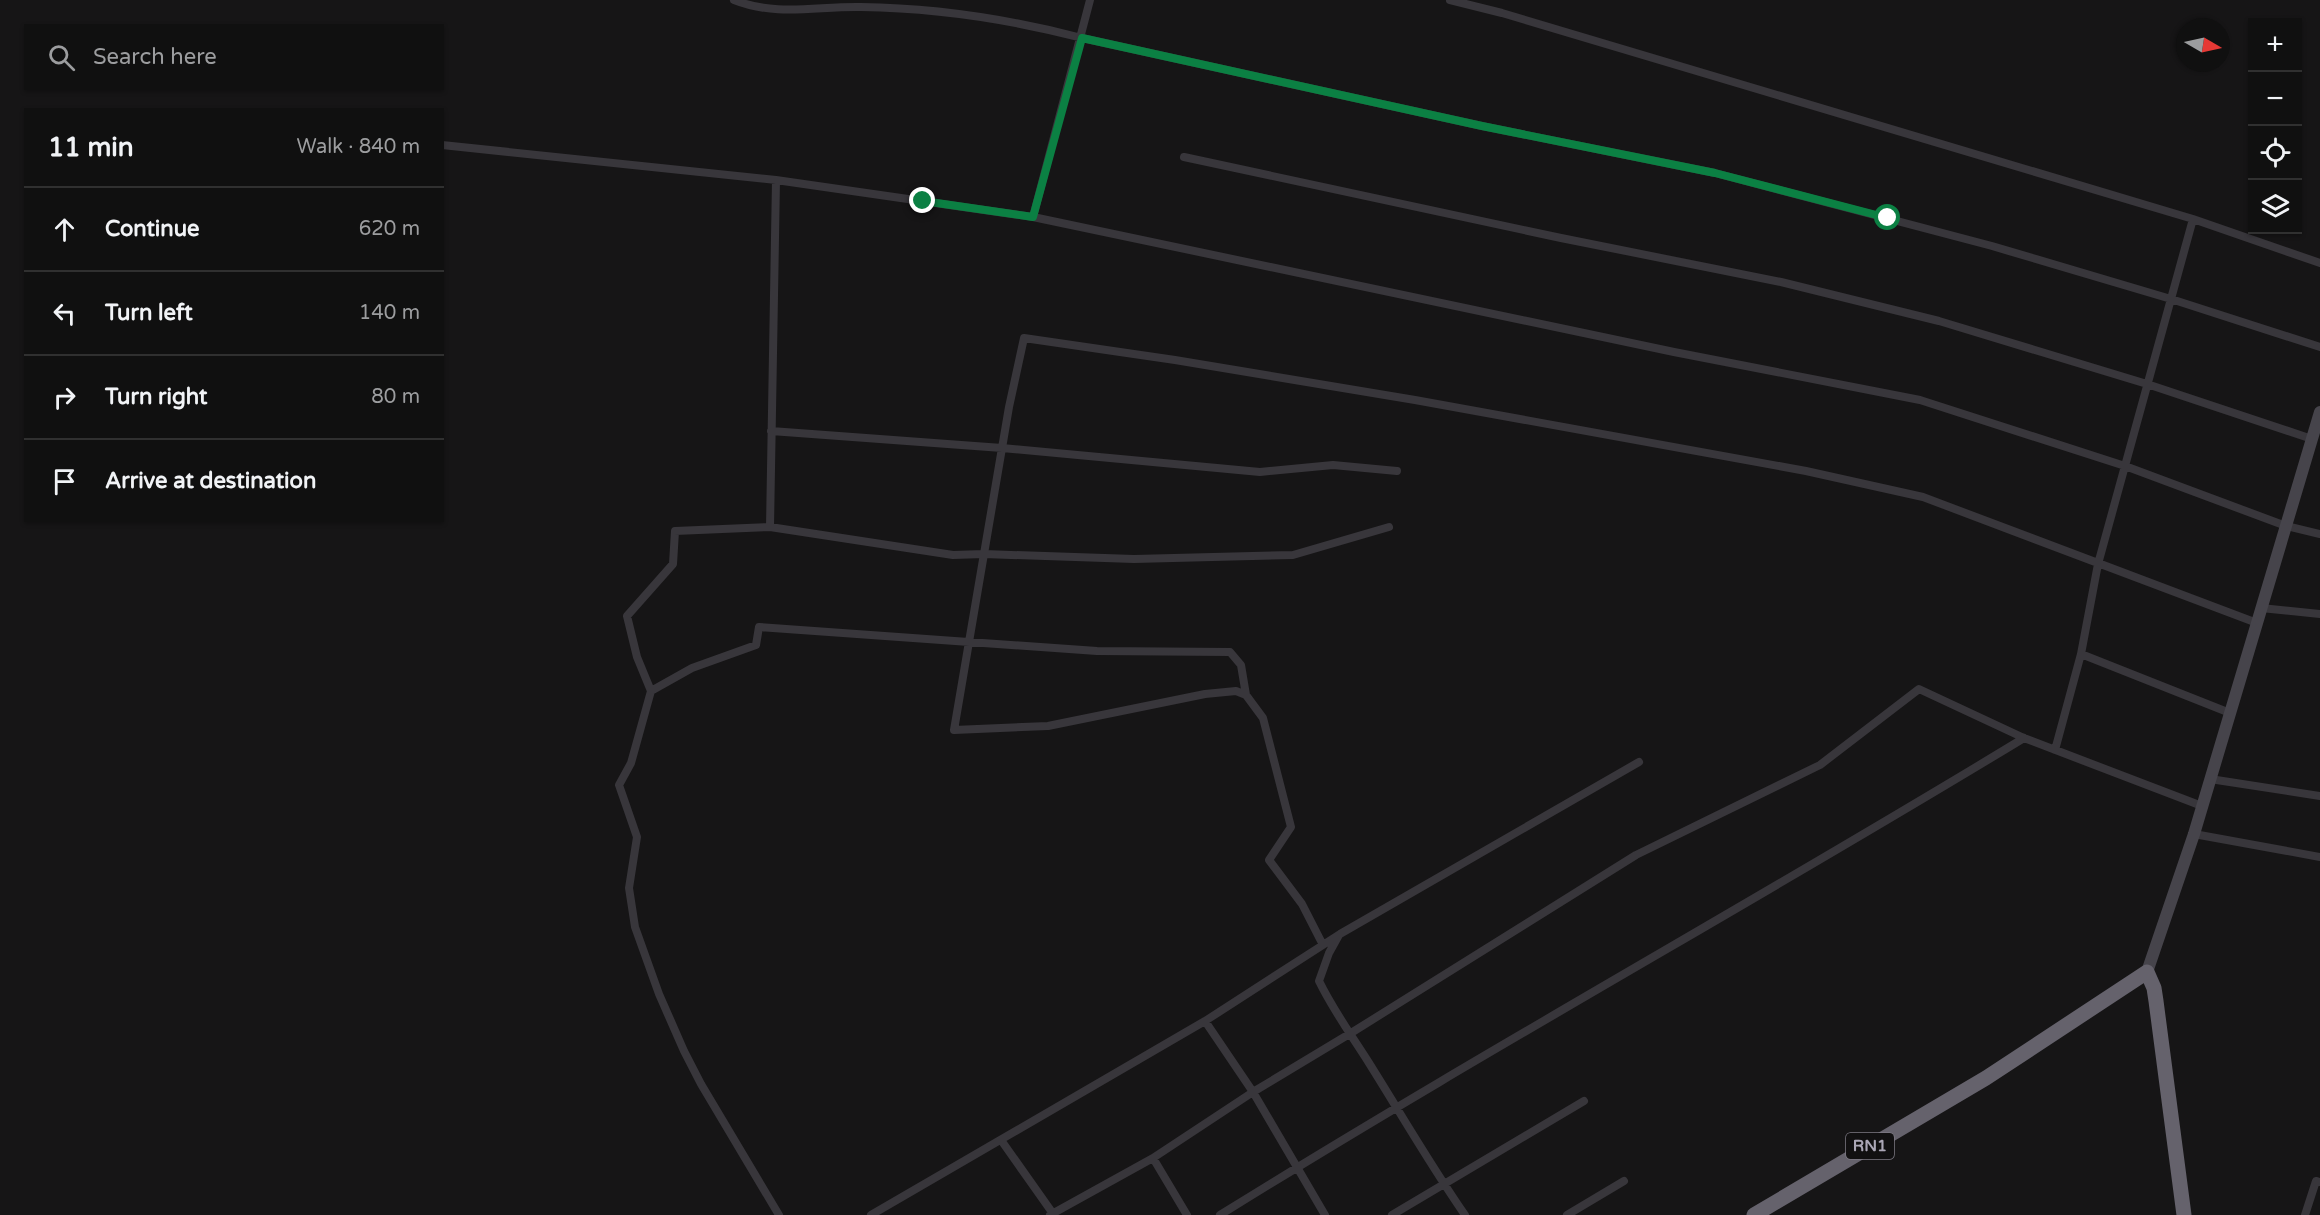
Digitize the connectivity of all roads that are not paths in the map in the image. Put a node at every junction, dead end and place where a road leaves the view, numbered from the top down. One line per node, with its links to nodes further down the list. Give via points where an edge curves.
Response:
1 (734, 0): 4 (street, via 787,11 859,7 932,10 1026,23)
2 (1090, 0): 4 (street)
3 (1450, 0): 9 (street)
4 (1082, 38): 8 (street); 11 (street, via 1715,173 1992,246)
5 (444, 145): 7 (street)
6 (1184, 157): 13 (street, via 1781,282 1939,321)
7 (776, 180): 8 (street); 15 (street)
8 (1033, 217): 18 (street, via 1920,400)
9 (2193, 219): 10 (street); 11 (street)
10 (2320, 263)
11 (2171, 299): 12 (street); 13 (street)
12 (2320, 347)
13 (2147, 384): 16 (street); 18 (street)
14 (2320, 412): 16 (street)
15 (771, 431): 17 (street); 21 (street)
16 (2312, 439): 20 (street)
17 (1002, 448): 19 (street, via 1260,472 1333,465); 24 (street); 25 (street, via 1024,338 1404,398 1806,471 1923,496)
18 (2125, 466): 20 (street); 25 (street)
19 (1397, 471)
20 (2286, 526): 23 (street); 26 (street)
21 (770, 527): 24 (street, via 953,555); 31 (street, via 675,531 673,564 627,616)
22 (1389, 527): 24 (street, via 1293,555 1134,559)
23 (2320, 534)
24 (984, 554): 29 (street)
25 (2098, 564): 28 (street); 30 (street)
26 (2261, 608): 27 (street); 28 (street)
27 (2320, 614)
28 (2257, 623): 33 (street)
29 (969, 643): 31 (street, via 759,627 756,645 692,668); 32 (street, via 1097,651 1230,652 1241,665); 32 (street, via 954,730 1048,726 1205,694 1236,690)
30 (2081, 654): 33 (street); 35 (street)
31 (651, 691): 57 (street, via 631,763 619,785 637,837 629,888 635,927 684,1051)
32 (1246, 695): 43 (street, via 1263,718 1291,827 1269,860 1302,904)
33 (2230, 713): 37 (street)
34 (2024, 738): 35 (street); 46 (street, via 1919,689 1820,765 1636,855); 49 (street)
35 (2055, 750): 39 (street)
36 (1639, 762): 42 (street)
37 (2210, 779): 38 (street); 39 (street)
38 (2320, 796)
39 (2202, 806): 40 (street)
40 (2194, 834): 41 (street); 44 (street)
41 (2320, 856)
42 (1340, 934): 43 (street); 46 (street, via 1319,981 1330,1005)
43 (1323, 945): 45 (street)
44 (2147, 972): 65 (highway, RN1, via 1986,1078); 66 (highway, via 2156,1001)
45 (1205, 1021): 47 (street); 50 (street)
46 (1351, 1033): 47 (street); 49 (street)
47 (1253, 1092): 51 (street); 52 (street)
48 (1584, 1101): 55 (street)
49 (1396, 1107): 52 (street); 55 (street)
50 (1001, 1140): 56 (street); 58 (street)
51 (1153, 1158): 56 (street); 59 (street)
52 (1297, 1167): 60 (street); 61 (street)
53 (1624, 1181): 64 (street)
54 (2320, 1182): 67 (street, via 2316,1181)
55 (1444, 1185): 62 (street); 63 (street)
56 (1052, 1214)
57 (779, 1215)
58 (871, 1215)
59 (1187, 1215)
60 (1221, 1215)
61 (1325, 1215)
62 (1392, 1215)
63 (1465, 1215)
64 (1567, 1215)
65 (1754, 1215)
66 (2184, 1215)
67 (2305, 1215)

